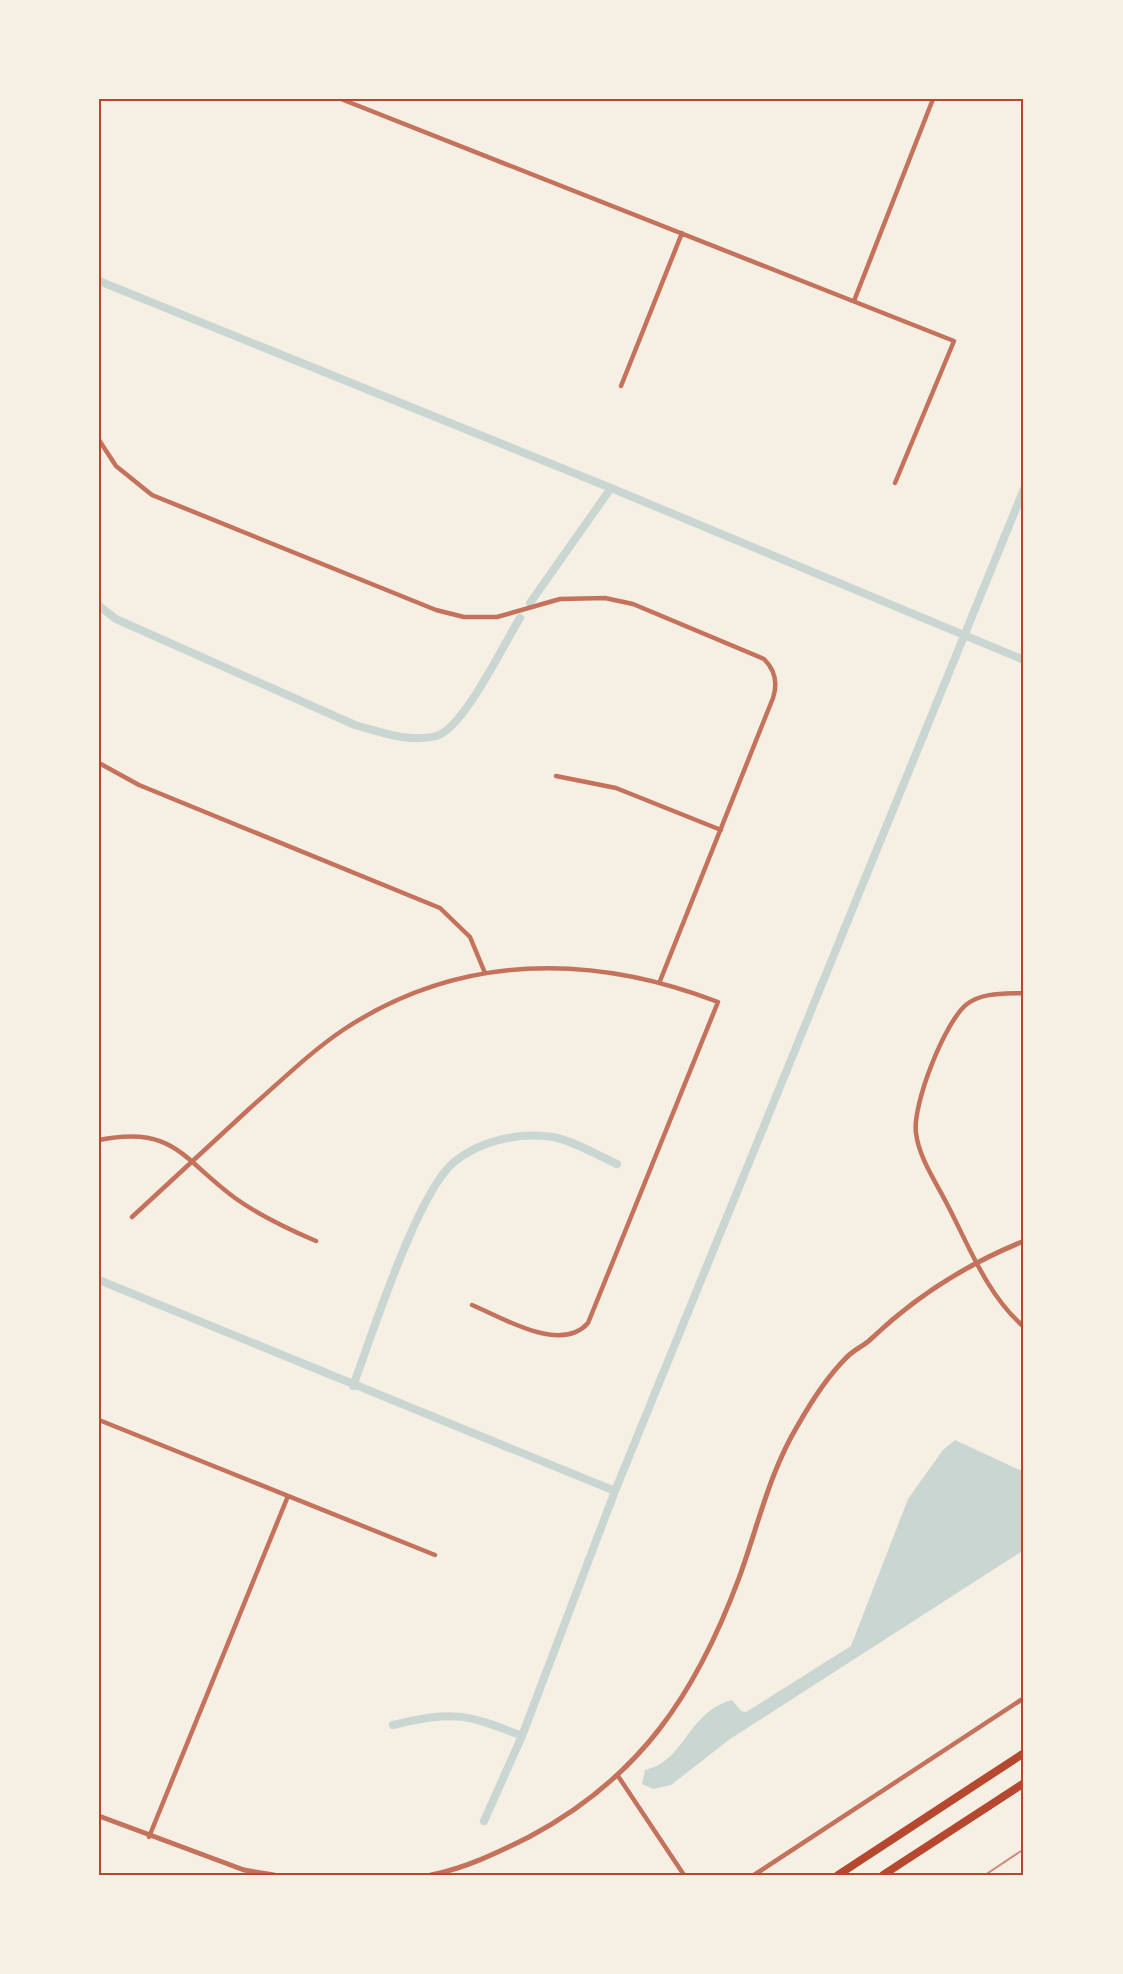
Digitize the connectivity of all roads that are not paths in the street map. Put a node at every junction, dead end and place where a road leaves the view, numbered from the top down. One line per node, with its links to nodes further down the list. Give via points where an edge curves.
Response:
1 (341, 99): 3 (street)
2 (933, 99): 4 (street)
3 (682, 233): 4 (street); 5 (street)
4 (854, 301): 7 (street, via 954,341)
5 (621, 386)
6 (99, 440): 10 (street, via 116,466 152,495 436,610 490,618 560,599 605,598 633,604 759,656 774,674 775,692)
7 (895, 483)
8 (99, 764): 11 (street, via 139,785 440,908 453,916 470,937)
9 (556, 776): 10 (street, via 616,788)
10 (721, 830): 12 (street)
11 (485, 974): 12 (street, via 561,967); 15 (street, via 415,993 345,1029 302,1061)
12 (660, 981): 20 (street, via 718,1002 588,1323 570,1336 552,1336)
13 (1024, 993): 19 (street, via 984,996 958,1012 948,1028 916,1112 916,1134 923,1156)
14 (99, 1140): 15 (street, via 132,1135 156,1139)
15 (193, 1161): 16 (street); 17 (street, via 247,1207)
16 (132, 1217)
17 (316, 1241)
18 (1024, 1241): 19 (street)
19 (977, 1263): 21 (street, via 1000,1302); 27 (street, via 953,1274 847,1356 812,1402 771,1477 739,1578 707,1653 658,1733)
20 (472, 1305)
21 (1024, 1327)
22 (99, 1420): 23 (street)
23 (288, 1496): 24 (street); 30 (street)
24 (435, 1555)
25 (1024, 1698): 34 (street)
26 (1024, 1753): 35 (highway)
27 (618, 1776): 32 (street, via 565,1818 493,1856); 33 (street)
28 (1024, 1783): 36 (highway)
29 (99, 1816): 30 (street)
30 (149, 1837): 31 (street, via 244,1870)
31 (274, 1875)
32 (431, 1875)
33 (684, 1875)
34 (754, 1875)
35 (838, 1875)
36 (883, 1875)

